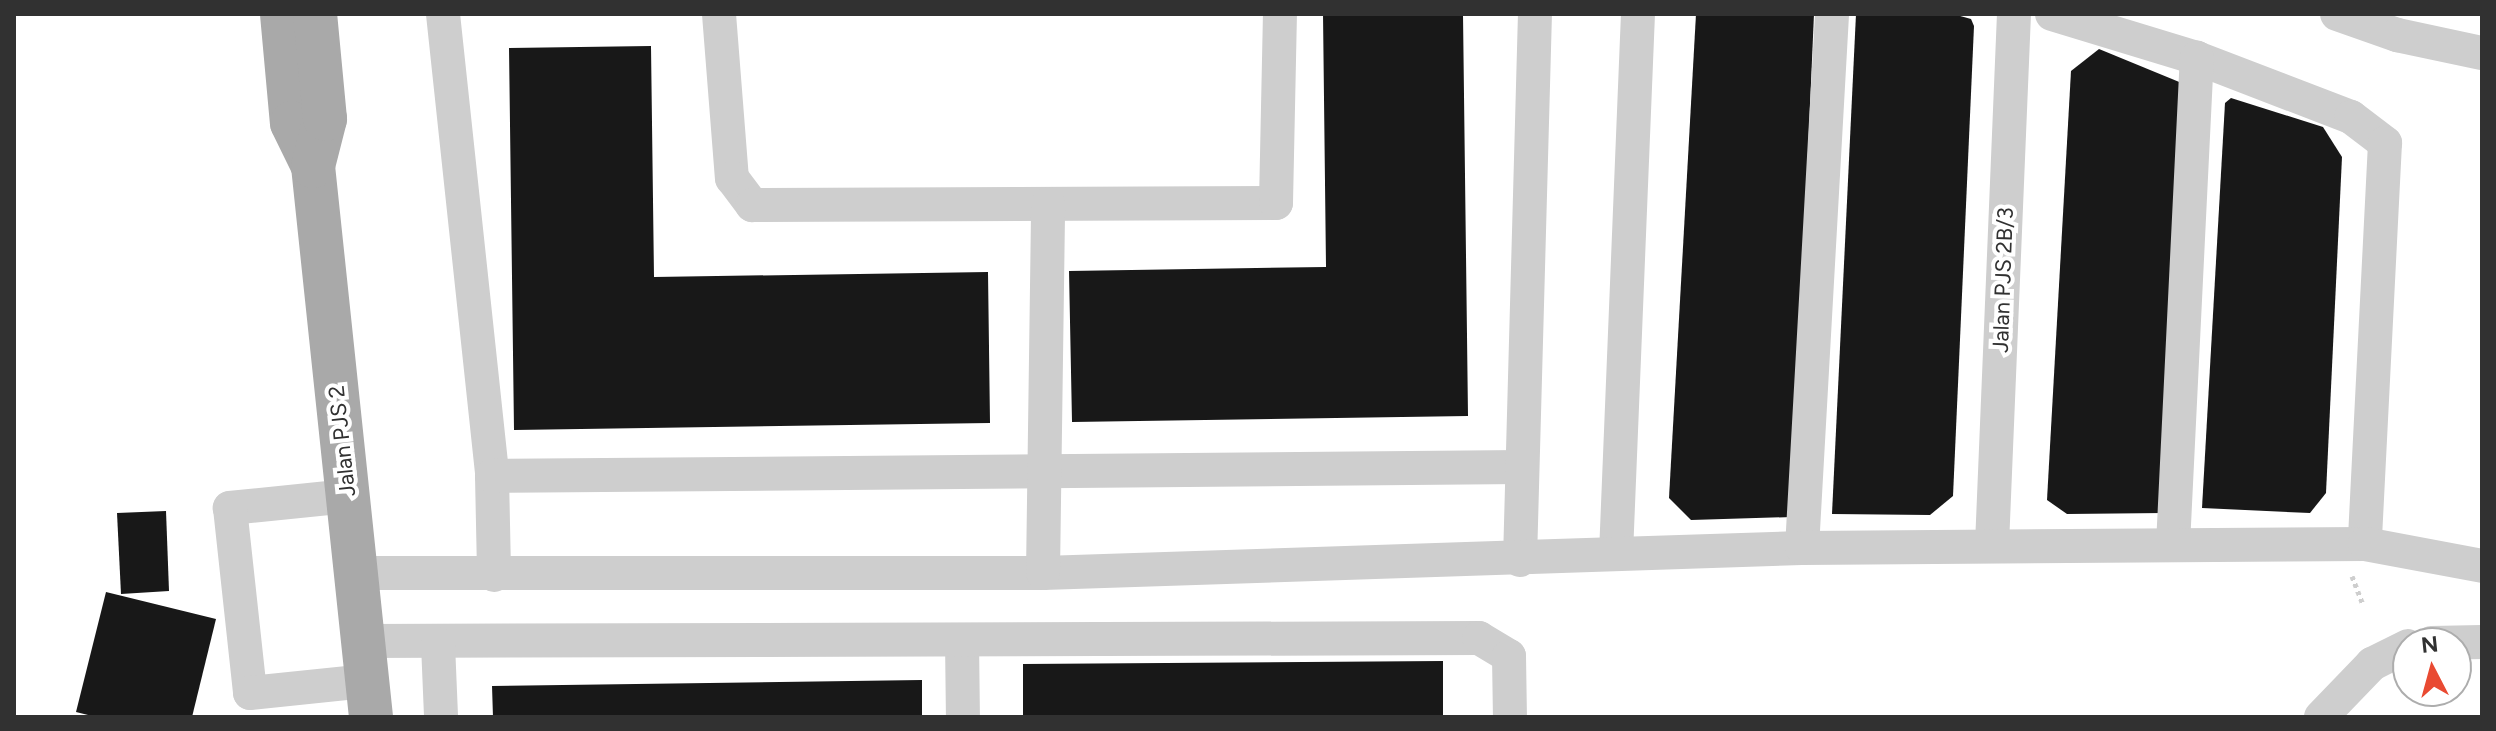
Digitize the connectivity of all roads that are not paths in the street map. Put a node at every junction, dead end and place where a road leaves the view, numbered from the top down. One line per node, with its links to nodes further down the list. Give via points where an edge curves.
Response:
1 (282, 14): 14 (main road, Jalan PJS 2, via 292,123)
2 (315, 14): 14 (main road, Jalan PJS 2, via 325,119)
3 (443, 14): 18 (street)
4 (719, 14): 15 (street, via 732,178 752,205)
5 (1280, 14): 15 (street, via 1276,203)
6 (1535, 14): 16 (street)
7 (1638, 14): 24 (street)
8 (1832, 14): 23 (street)
9 (2014, 14): 21 (street, Jalan PJS 2B/3)
10 (2052, 14): 13 (street)
11 (2337, 14): 12 (street, via 2397,35)
12 (2482, 53)
13 (2197, 58): 20 (street, via 2351,117 2385,143); 22 (street)
14 (313, 166): 19 (main road, Jalan PJS 2)
15 (1048, 204): 17 (street)
16 (1522, 467): 17 (street); 25 (street)
17 (1046, 471): 18 (street); 28 (street)
18 (492, 476): 29 (street)
19 (348, 496): 27 (main road, Jalan PJS 2); 33 (street, via 230,508 250,693)
20 (2365, 544): 22 (street); 26 (street)
21 (1992, 545): 22 (street); 23 (street)
22 (2173, 545)
23 (1802, 548): 24 (street)
24 (1616, 554): 25 (street)
25 (1520, 560): 28 (street)
26 (2482, 566)
27 (356, 573): 29 (street); 33 (main road, Jalan PJS 2)
28 (1043, 573): 29 (street)
29 (494, 575)
30 (962, 640): 31 (street); 35 (street); 36 (street, via 1479,638 1509,656)
31 (438, 644): 33 (street); 34 (street)
32 (2392, 654): 37 (street, via 2372,664)
33 (367, 680)
34 (441, 717)
35 (963, 717)
36 (1510, 717)
37 (2321, 717)

